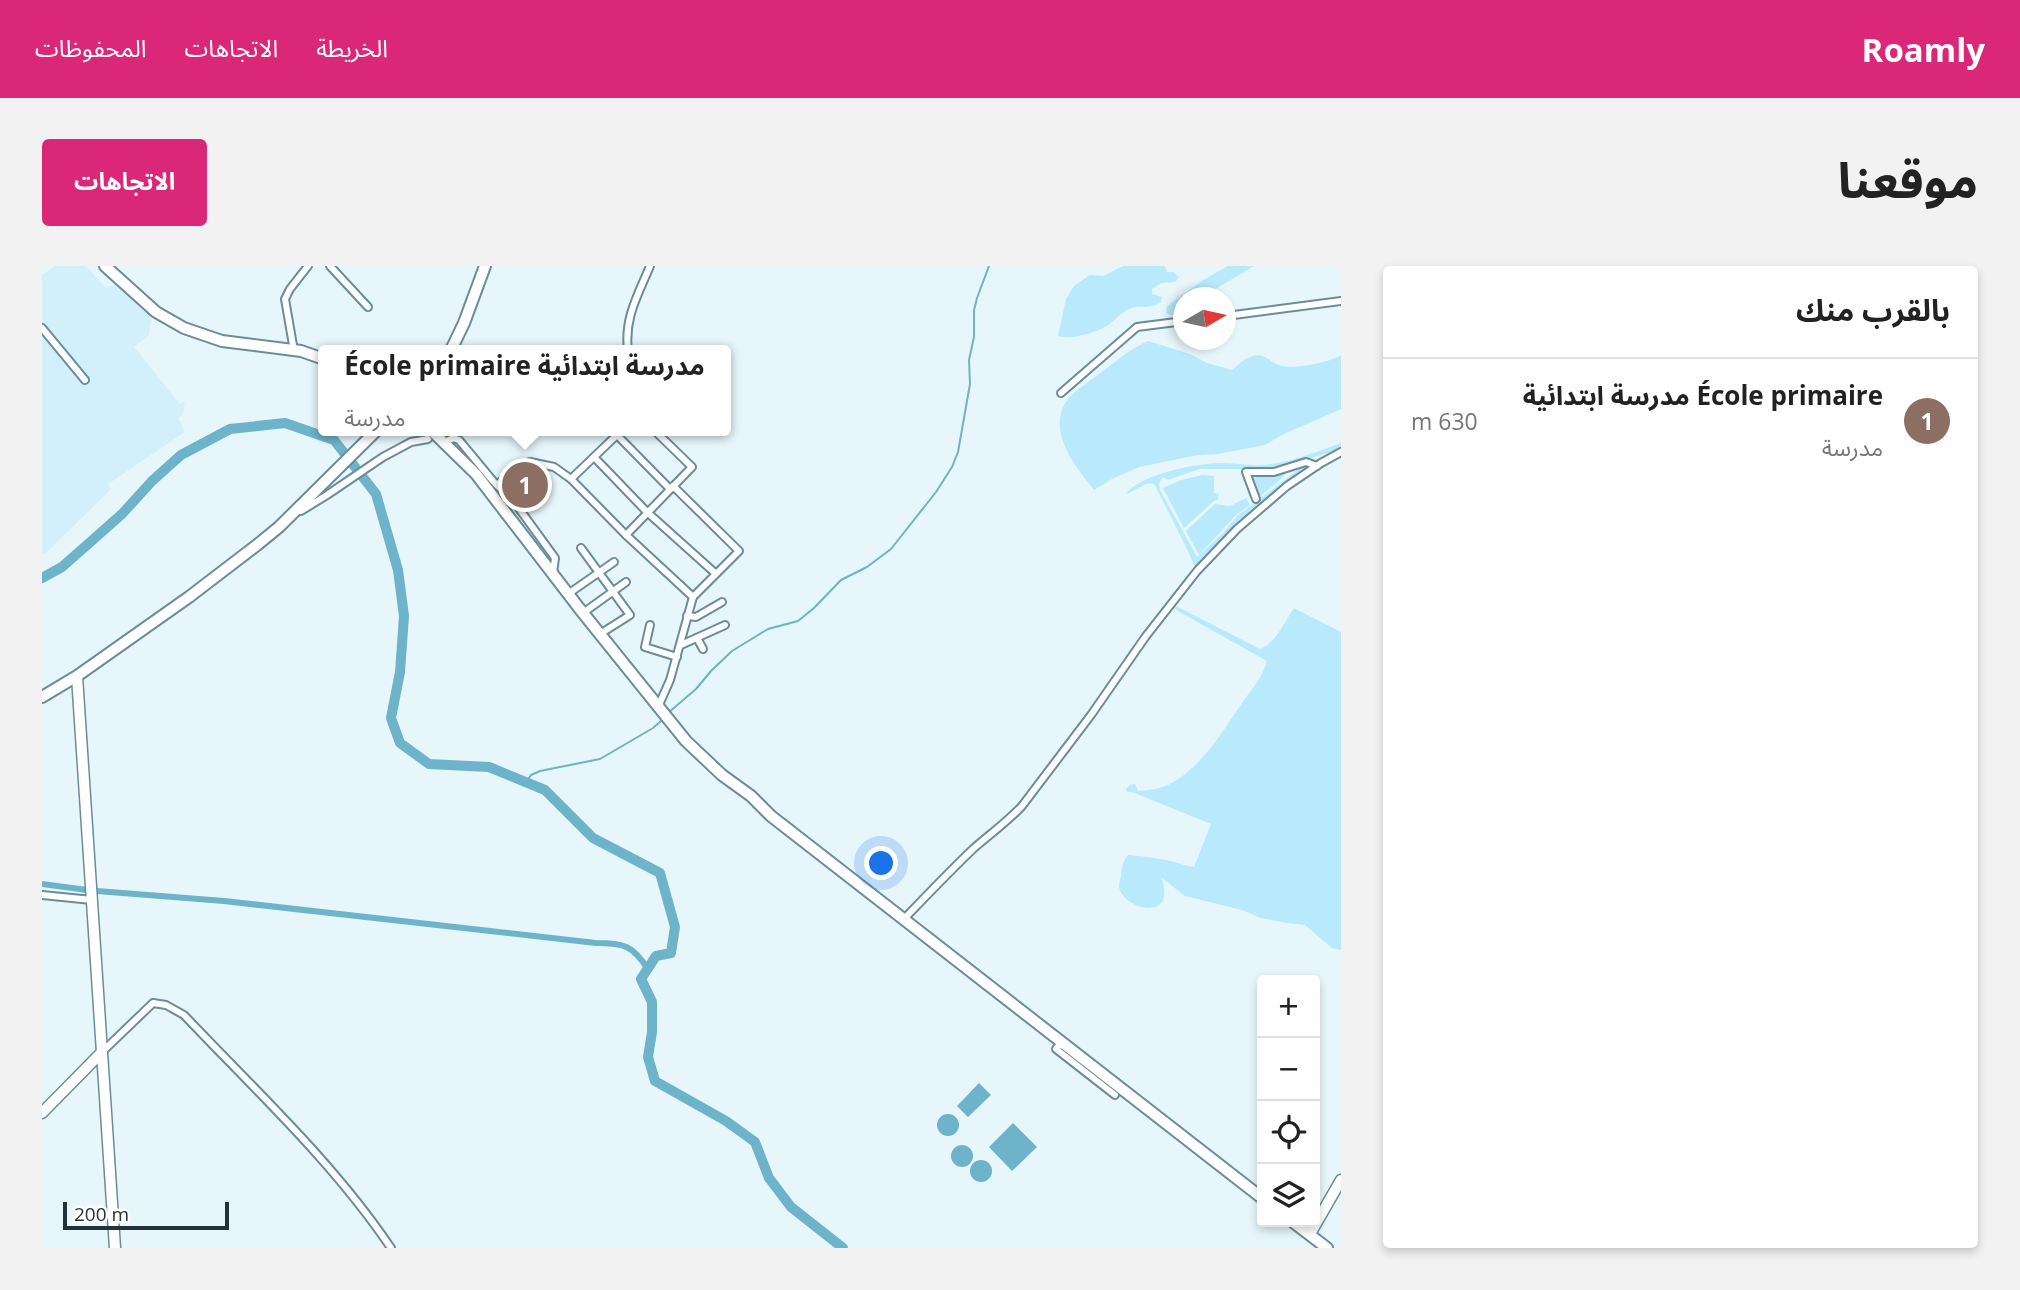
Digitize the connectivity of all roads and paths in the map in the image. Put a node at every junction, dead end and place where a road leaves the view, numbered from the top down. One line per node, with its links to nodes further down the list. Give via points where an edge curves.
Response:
1 (105, 266): 13 (main road, via 156,312 184,328 222,341)
2 (308, 266): 13 (street, via 285,299)
3 (330, 266): 7 (street)
4 (485, 266): 11 (main road)
5 (650, 266): 12 (street, via 626,328)
6 (1341, 301): 8 (street)
7 (368, 307)
8 (1236, 315)
9 (1173, 322): 16 (street, via 1137,327)
10 (42, 328): 15 (street)
11 (453, 345)
12 (628, 345)
13 (294, 351): 14 (main road)
14 (318, 357)
15 (85, 380)
16 (1060, 393)
17 (371, 436): 32 (main road)
18 (427, 436): 32 (street, via 383,457)
19 (432, 436): 23 (main road)
20 (616, 436): 25 (street)
21 (622, 436): 29 (street)
22 (660, 436): 29 (street, via 692,467)
23 (445, 442): 28 (street, via 459,440); 37 (main road, via 476,474)
24 (1341, 452): 26 (street)
25 (594, 457): 27 (street); 31 (street)
26 (1317, 466): 30 (street, via 1306,463 1274,472 1246,472); 58 (street, via 1237,529 1197,571 1022,806)
27 (571, 479): 28 (street, via 554,467 530,462); 33 (street)
28 (497, 485): 37 (street, via 555,558)
29 (672, 487): 31 (street); 38 (street, via 739,551)
30 (1256, 499)
31 (647, 512): 33 (street); 38 (street)
32 (287, 519): 53 (main road)
33 (626, 535): 42 (street)
34 (581, 548): 36 (street)
35 (614, 562): 36 (street)
36 (599, 572): 40 (street); 41 (street)
37 (553, 573): 41 (main road)
38 (715, 573): 42 (street)
39 (626, 582): 40 (street)
40 (613, 591): 44 (street); 48 (street, via 630,615)
41 (568, 593): 44 (main road)
42 (693, 597): 45 (street)
43 (722, 602): 45 (street, via 696,617)
44 (583, 613): 48 (main road)
45 (687, 616): 50 (street)
46 (650, 625): 52 (street, via 645,647)
47 (726, 625): 49 (street)
48 (600, 634): 55 (main road)
49 (697, 638): 50 (street); 51 (street)
50 (681, 645): 52 (street)
51 (703, 649)
52 (677, 657): 55 (street)
53 (78, 676): 54 (main road); 57 (main road)
54 (42, 697)
55 (663, 713): 58 (main road, via 722,775)
56 (42, 895): 57 (street)
57 (92, 900): 60 (main road)
58 (904, 919): 59 (main road)
59 (1061, 1043): 61 (street, via 1056,1049); 65 (main road)
60 (102, 1052): 62 (main road); 68 (main road); 69 (street, via 153,1003 184,1015 310,1147)
61 (1115, 1095)
62 (42, 1114)
63 (1341, 1180): 67 (main road)
64 (1341, 1191): 67 (main road)
65 (1257, 1194)
66 (1300, 1227): 67 (main road)
67 (1312, 1236): 70 (main road)
68 (115, 1248)
69 (391, 1248)
70 (1328, 1248)

